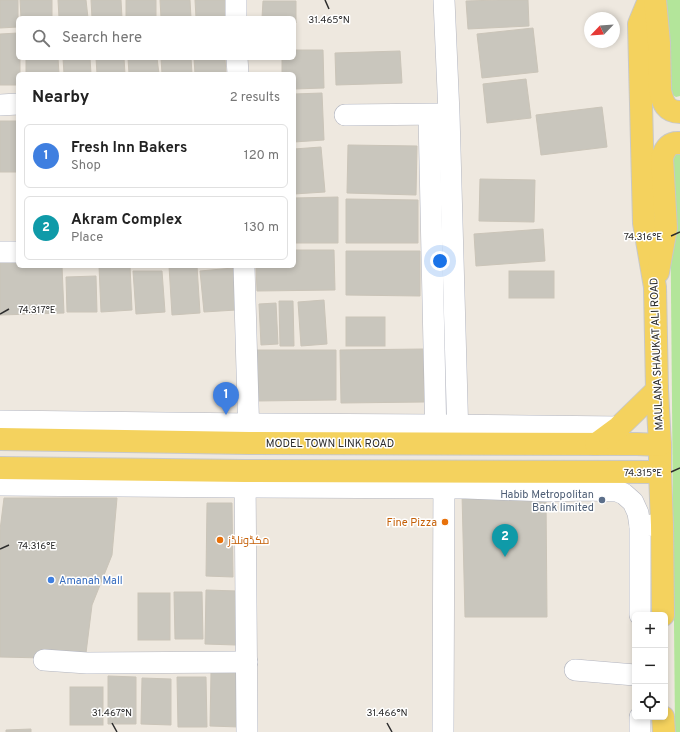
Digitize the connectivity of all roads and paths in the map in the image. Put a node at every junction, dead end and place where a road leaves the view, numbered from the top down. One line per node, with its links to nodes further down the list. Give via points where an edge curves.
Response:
1 (236, 0): 5 (street)
2 (444, 0): 12 (street)
3 (649, 0): 18 (main road, MAULANA SHAUKAT ALI ROAD, via 639,24 644,223)
4 (655, 0): 10 (main road, via 661,96 669,110)
5 (236, 16)
6 (237, 60): 7 (street)
7 (238, 72)
8 (16, 104): 9 (street)
9 (0, 105)
10 (680, 112)
11 (345, 114): 13 (street)
12 (449, 114): 13 (street); 24 (street)
13 (429, 115): 23 (street)
14 (680, 143): 18 (main road, via 676,142 667,147 662,158 666,228)
15 (0, 252): 16 (street)
16 (16, 252)
17 (244, 268): 22 (street)
18 (655, 287): 19 (main road, MAULANA SHAUKAT ALI ROAD)
19 (657, 390): 21 (main road); 27 (main road, MAULANA SHAUKAT ALI ROAD)
20 (0, 421): 22 (street)
21 (619, 427): 24 (street); 26 (main road)
22 (249, 434): 23 (main road, MODEL TOWN LINK ROAD); 25 (main road, MODEL TOWN LINK ROAD)
23 (436, 434): 24 (main road, MODEL TOWN LINK ROAD)
24 (458, 434): 26 (main road, MODEL TOWN LINK ROAD)
25 (0, 439)
26 (596, 444): 27 (main road, MODEL TOWN LINK ROAD)
27 (660, 445): 29 (main road, MAULANA SHAUKAT ALI ROAD)
28 (0, 468): 30 (main road)
29 (660, 472): 32 (main road); 34 (main road, MAULANA SHAUKAT ALI ROAD)
30 (245, 479): 31 (main road); 33 (street); 39 (street)
31 (444, 480): 32 (main road); 45 (street)
32 (597, 481): 35 (street, via 624,494 633,502)
33 (0, 485)
34 (662, 525): 35 (street); 37 (main road, MAULANA SHAUKAT ALI ROAD)
35 (640, 526): 36 (street)
36 (640, 612)
37 (662, 612)
38 (44, 660): 39 (street, via 87,663)
39 (247, 662): 44 (street)
40 (575, 670): 41 (street)
41 (632, 675)
42 (640, 720): 46 (street)
43 (663, 720): 47 (main road)
44 (247, 732)
45 (443, 732)
46 (640, 732)
47 (664, 732)

